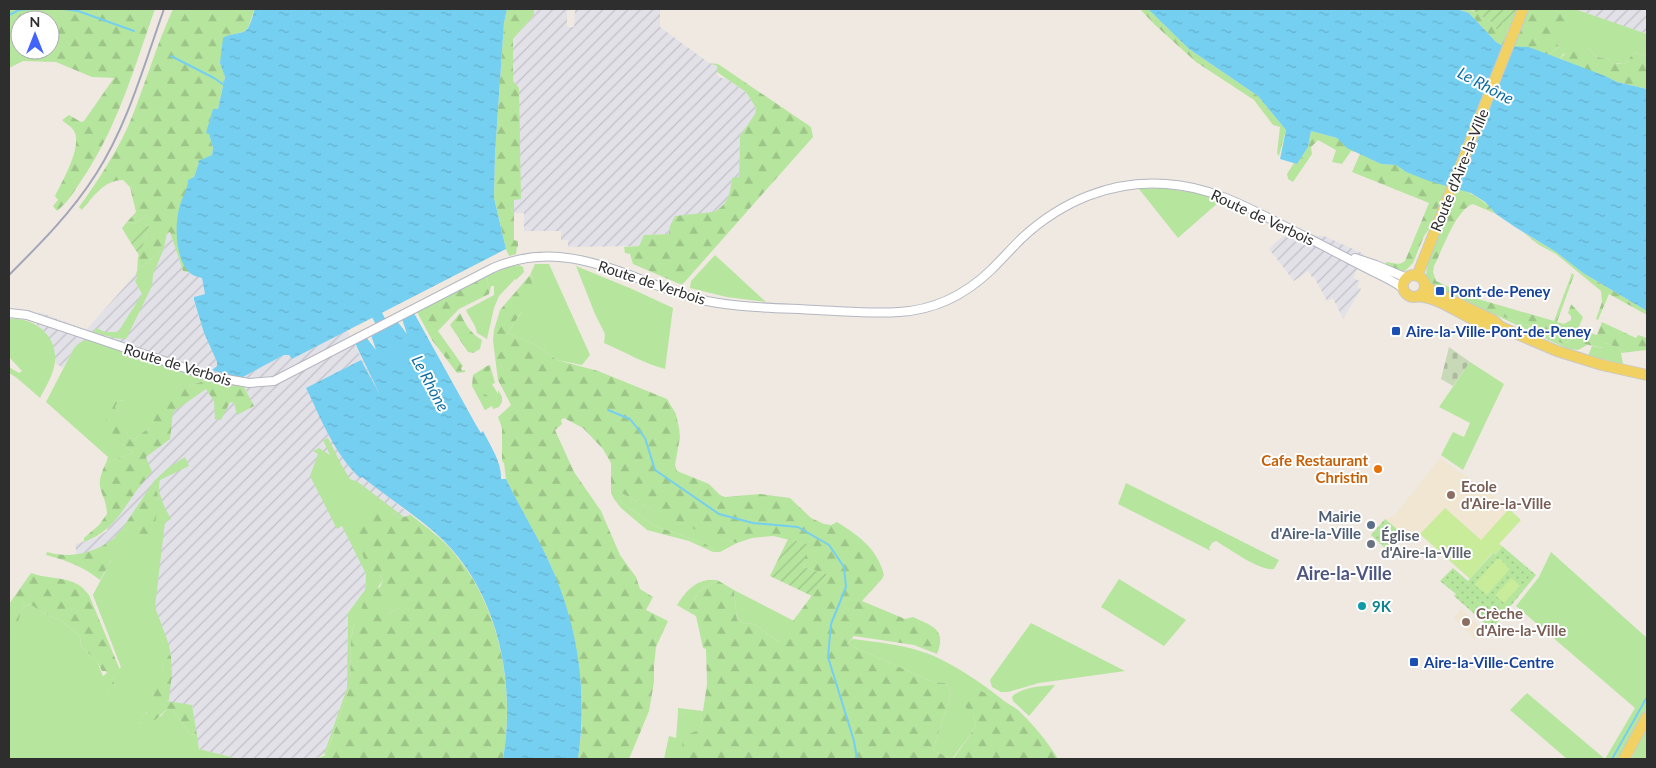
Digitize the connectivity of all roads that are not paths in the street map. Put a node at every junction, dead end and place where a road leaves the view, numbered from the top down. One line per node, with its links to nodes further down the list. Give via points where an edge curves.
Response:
1 (1523, 9): 3 (main road, Route d'Aire-la-Ville, via 1449,196)
2 (1342, 254): 3 (street, Route de Verbois); 5 (street, Route de Verbois); 7 (street, Route de Verbois, via 1239,203 1207,191 1175,184 1134,184 1105,190 1066,206 1038,225 965,291 939,304 912,311 878,313 737,305 679,293 608,266 578,259 522,259 502,264 296,370 267,382 249,383 194,372 27,315)
3 (1412, 277): 4 (main road, via 1422,278); 5 (main road, via 1404,284)
4 (1425, 285): 6 (main road); 8 (main road)
5 (1404, 289): 6 (main road, via 1410,296)
6 (1418, 296): 8 (main road, via 1490,326)
7 (9, 314)
8 (1501, 327): 9 (main road, via 1557,352)
9 (1647, 375)
10 (1647, 717): 11 (main road)
11 (1624, 759)

